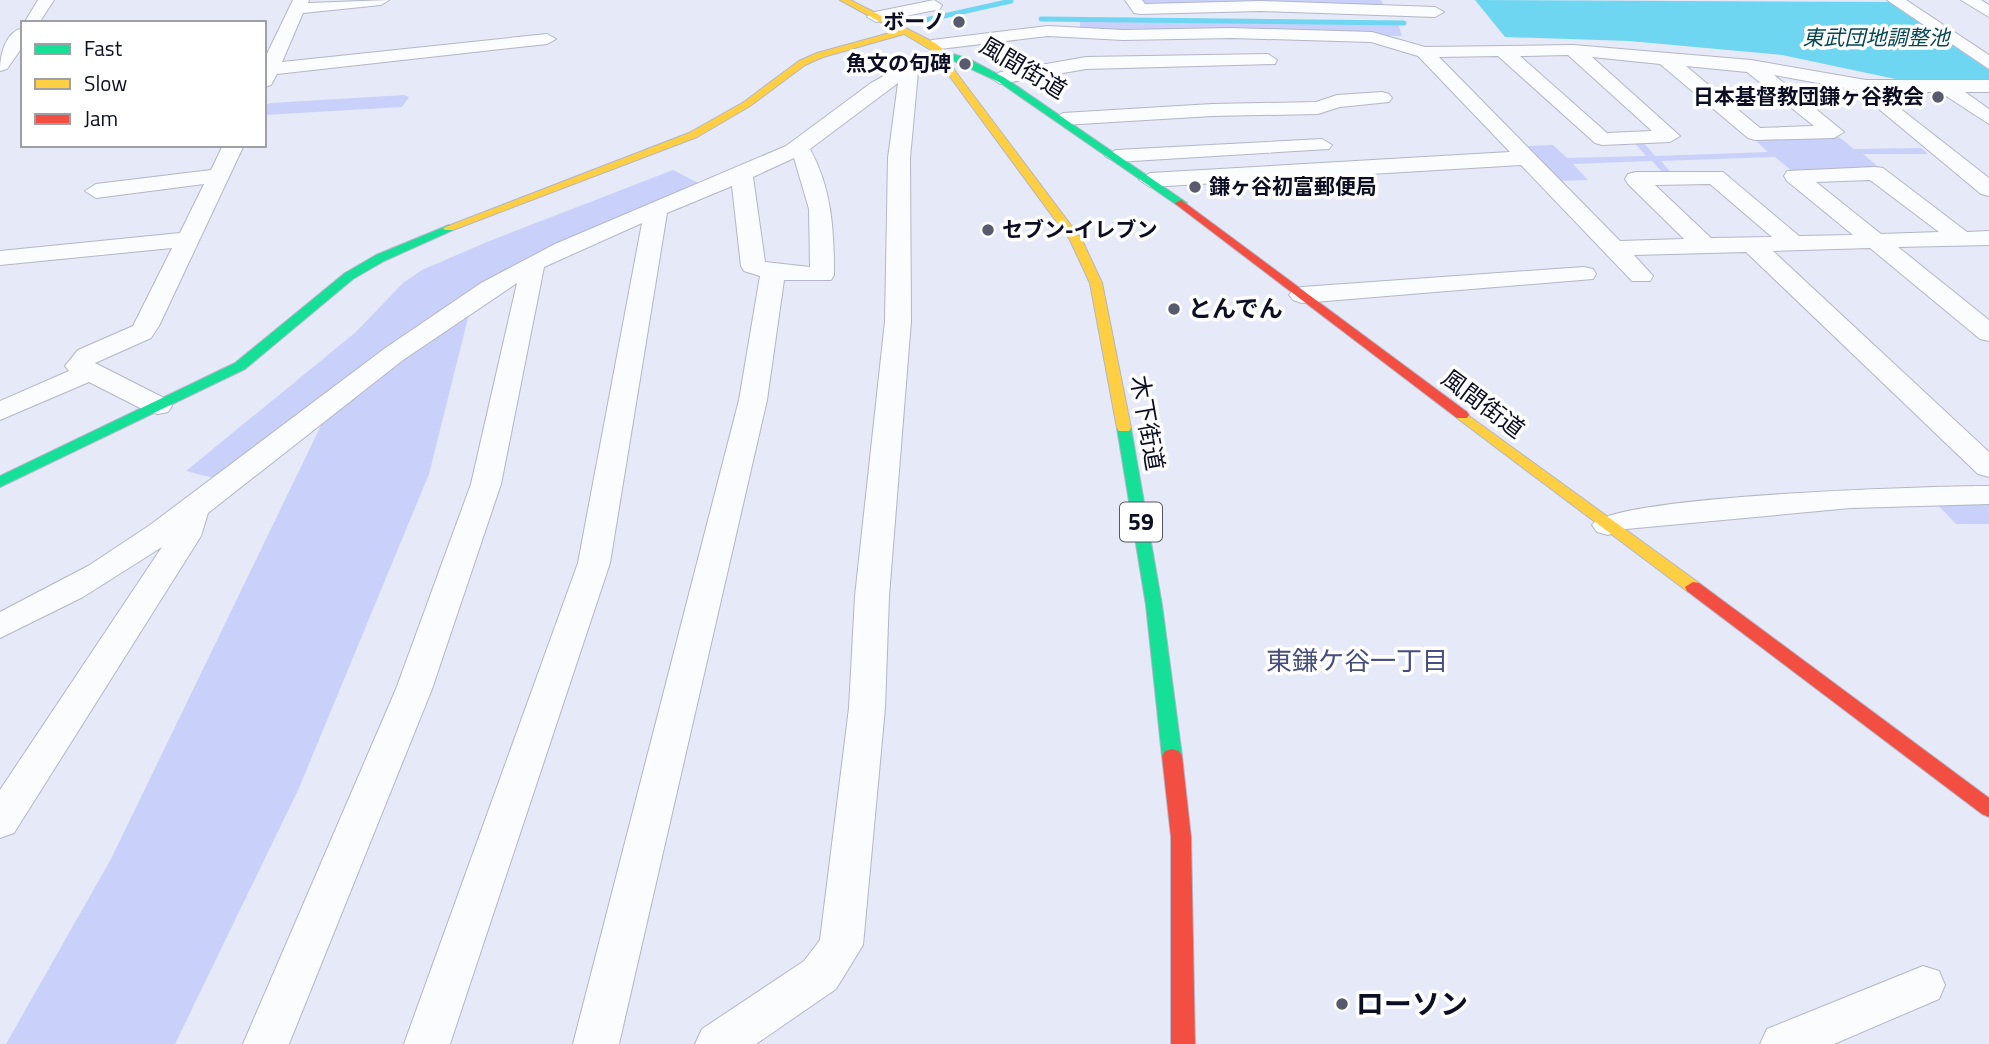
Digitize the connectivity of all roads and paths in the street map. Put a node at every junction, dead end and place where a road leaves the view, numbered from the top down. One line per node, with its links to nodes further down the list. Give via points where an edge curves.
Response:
1 (46, 0): 13 (street)
2 (381, 0): 7 (street)
3 (844, 0): 12 (street)
4 (1133, 0): 9 (street, via 1140,9)
5 (1895, 0): 25 (street)
6 (1969, 0): 11 (street)
7 (299, 5): 28 (street)
8 (934, 5): 12 (street)
9 (1393, 10): 10 (street)
10 (1435, 12)
11 (1989, 12)
12 (876, 17): 14 (street)
13 (31, 21)
14 (905, 31): 22 (street); 63 (street, via 820,55 693,135 380,258 349,276 240,366)
15 (21, 36): 26 (street)
16 (1329, 36): 20 (street, via 1372,37); 21 (street); 22 (street, via 1048,31)
17 (547, 39): 28 (street)
18 (1573, 50): 19 (street); 19 (street, via 1670,136 1601,139); 23 (street)
19 (1503, 51): 20 (street)
20 (1424, 52): 40 (street)
21 (1339, 53)
22 (931, 55): 29 (street, 風間街道, via 973,61); 38 (street, via 849,107); 74 (street, via 900,159 898,321 872,596 867,708 841,945 820,975); 78 (street, 木下街道 / 59, via 951,72 1076,240 1096,283 1154,605 1172,752 1181,837)
23 (1661, 56): 27 (street); 27 (street, via 1755,134 1834,132)
24 (1268, 61): 29 (street, via 1086,63)
25 (1989, 63)
26 (0, 65)
27 (1751, 66): 31 (street)
28 (267, 75)
29 (1000, 78): 35 (street, 風間街道)
30 (1943, 85): 31 (street); 32 (street); 34 (street)
31 (1866, 86): 44 (street)
32 (1989, 86)
33 (1382, 98): 35 (street, via 1337,101 1318,108)
34 (1989, 118)
35 (1063, 119): 39 (street, 風間街道)
36 (1322, 145): 39 (street)
37 (233, 147): 41 (street)
38 (799, 147): 42 (street); 57 (street, via 817,186 822,275)
39 (1116, 156): 43 (street, 風間街道)
40 (1524, 158): 43 (street); 54 (street)
41 (219, 176): 45 (street); 48 (street)
42 (742, 176): 46 (street); 57 (street, via 753,266)
43 (1150, 180): 60 (street, 風間街道)
44 (1989, 189)
45 (96, 191)
46 (656, 211): 56 (street); 76 (street, via 593,562)
47 (1989, 238): 49 (street)
48 (191, 239): 55 (street); 62 (street, via 142,332 87,355 79,366)
49 (1962, 239): 50 (street); 50 (street, via 1875,173 1795,176)
50 (1875, 242): 51 (street); 61 (street)
51 (1793, 243): 52 (street, via 1715,177 1636,179); 53 (street)
52 (1704, 245): 53 (street); 54 (street)
53 (1753, 245): 65 (street)
54 (1614, 248): 59 (street)
55 (0, 258)
56 (533, 264): 68 (street, via 490,288 370,371); 75 (street, via 481,497 414,689)
57 (773, 272): 77 (street, via 753,400)
58 (1584, 274): 60 (street)
59 (1641, 276)
60 (1302, 295): 69 (street, 風間街道)
61 (1989, 333)
62 (89, 372): 63 (street); 64 (street)
63 (158, 406): 66 (street)
64 (0, 411)
65 (1989, 468)
66 (0, 482)
67 (1989, 495): 69 (street, via 1904,494 1754,505)
68 (194, 509): 70 (street, via 112,566); 72 (street, via 185,536)
69 (1608, 525): 71 (street, 風間街道)
70 (0, 626)
71 (1989, 809)
72 (0, 822)
73 (1923, 985): 79 (street)
74 (736, 1038)
75 (266, 1044)
76 (427, 1044)
77 (596, 1044)
78 (1183, 1044)
79 (1783, 1044)

